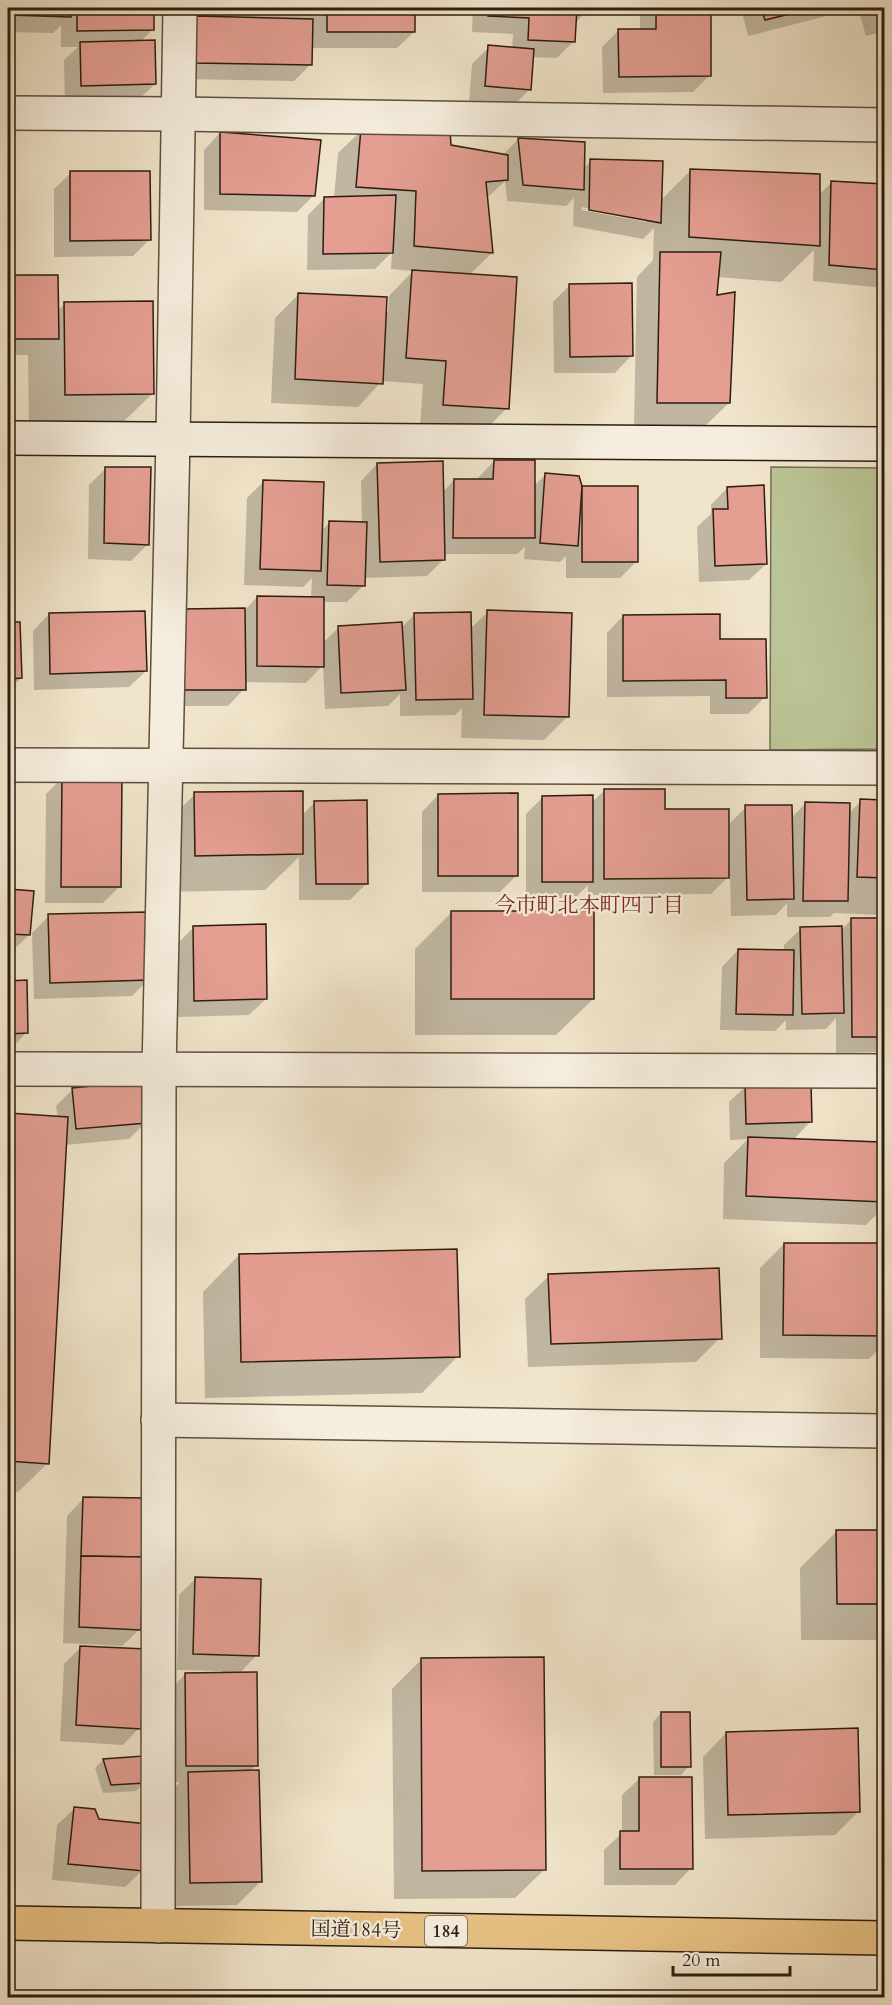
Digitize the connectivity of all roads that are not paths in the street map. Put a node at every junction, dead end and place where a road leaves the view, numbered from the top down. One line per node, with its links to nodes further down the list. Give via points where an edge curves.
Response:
1 (180, 8): 3 (street)
2 (8, 113): 3 (street)
3 (178, 114): 4 (street); 6 (street)
4 (885, 125)
5 (8, 438): 6 (street)
6 (173, 439): 7 (street); 9 (street)
7 (885, 444)
8 (8, 765): 9 (street)
9 (166, 766): 10 (street); 12 (street)
10 (885, 768)
11 (8, 1069): 12 (street)
12 (159, 1070): 13 (street); 14 (street)
13 (885, 1071)
14 (158, 1420): 15 (street); 17 (street)
15 (885, 1431)
16 (8, 1923): 17 (highway, 国道184号 / 184)
17 (158, 1926): 18 (highway, 国道184号 / 184)
18 (885, 1938)

